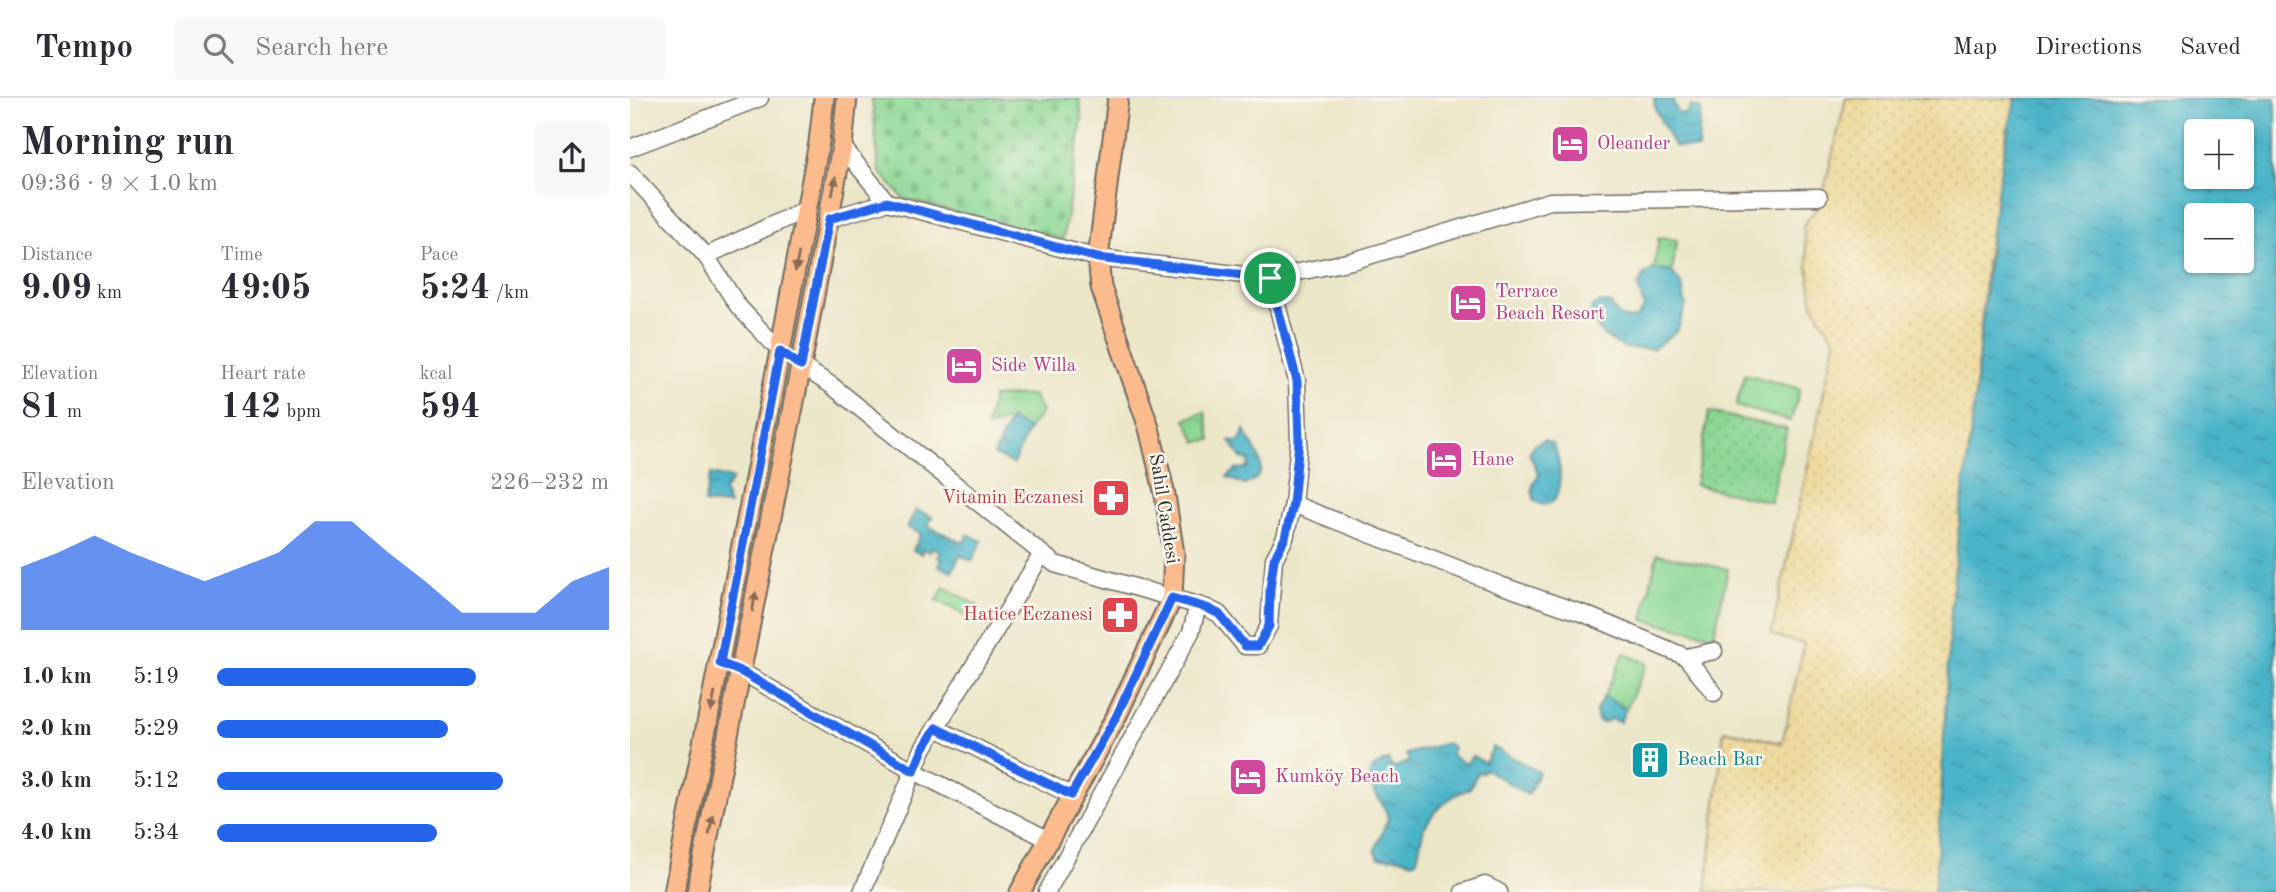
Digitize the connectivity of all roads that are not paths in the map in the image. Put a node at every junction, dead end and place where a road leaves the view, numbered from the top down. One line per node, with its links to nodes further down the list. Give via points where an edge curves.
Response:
1 (760, 98): 6 (street)
2 (824, 98): 10 (main road)
3 (847, 98): 5 (main road)
4 (1118, 98): 13 (main road, Sahil Caddesi)
5 (842, 146): 9 (street); 11 (main road, one-way to 5)
6 (630, 148)
7 (630, 173): 12 (street)
8 (1819, 197): 14 (street, via 1550,201 1352,261)
9 (887, 202): 11 (street); 13 (street)
10 (806, 209): 12 (street); 15 (main road, one-way to 15)
11 (829, 219): 16 (main road)
12 (706, 256): 15 (street, via 738,306)
13 (1098, 258): 14 (street); 19 (main road, Sahil Caddesi, via 1101,287 1149,428 1165,495 1174,554)
14 (1270, 278): 17 (street, via 1297,381 1299,441)
15 (780, 351): 16 (main road); 23 (main road)
16 (801, 366): 18 (street); 24 (main road, one-way to 16)
17 (1293, 504): 20 (street, via 1285,538 1274,559 1269,626 1258,646 1245,646 1219,614); 22 (street)
18 (1042, 554): 19 (street, via 1055,564); 26 (street)
19 (1172, 598): 20 (street); 28 (main road, Sahil Caddesi, via 1116,717)
20 (1198, 605): 34 (street, via 1191,632)
21 (1714, 651): 22 (street)
22 (1686, 657): 25 (street)
23 (720, 663): 24 (main road); 30 (main road, one-way to 30)
24 (742, 672): 27 (street); 31 (main road, one-way to 24)
25 (1714, 693)
26 (936, 728): 27 (street); 28 (street)
27 (914, 771): 29 (street); 32 (street)
28 (1071, 795): 29 (main road, Sahil Caddesi)
29 (1047, 839): 33 (main road, Sahil Caddesi)
30 (674, 892)
31 (697, 892)
32 (862, 892)
33 (1020, 892)
34 (1047, 892)
35 (1463, 892): 36 (street, via 1485,885)
36 (1499, 892)

